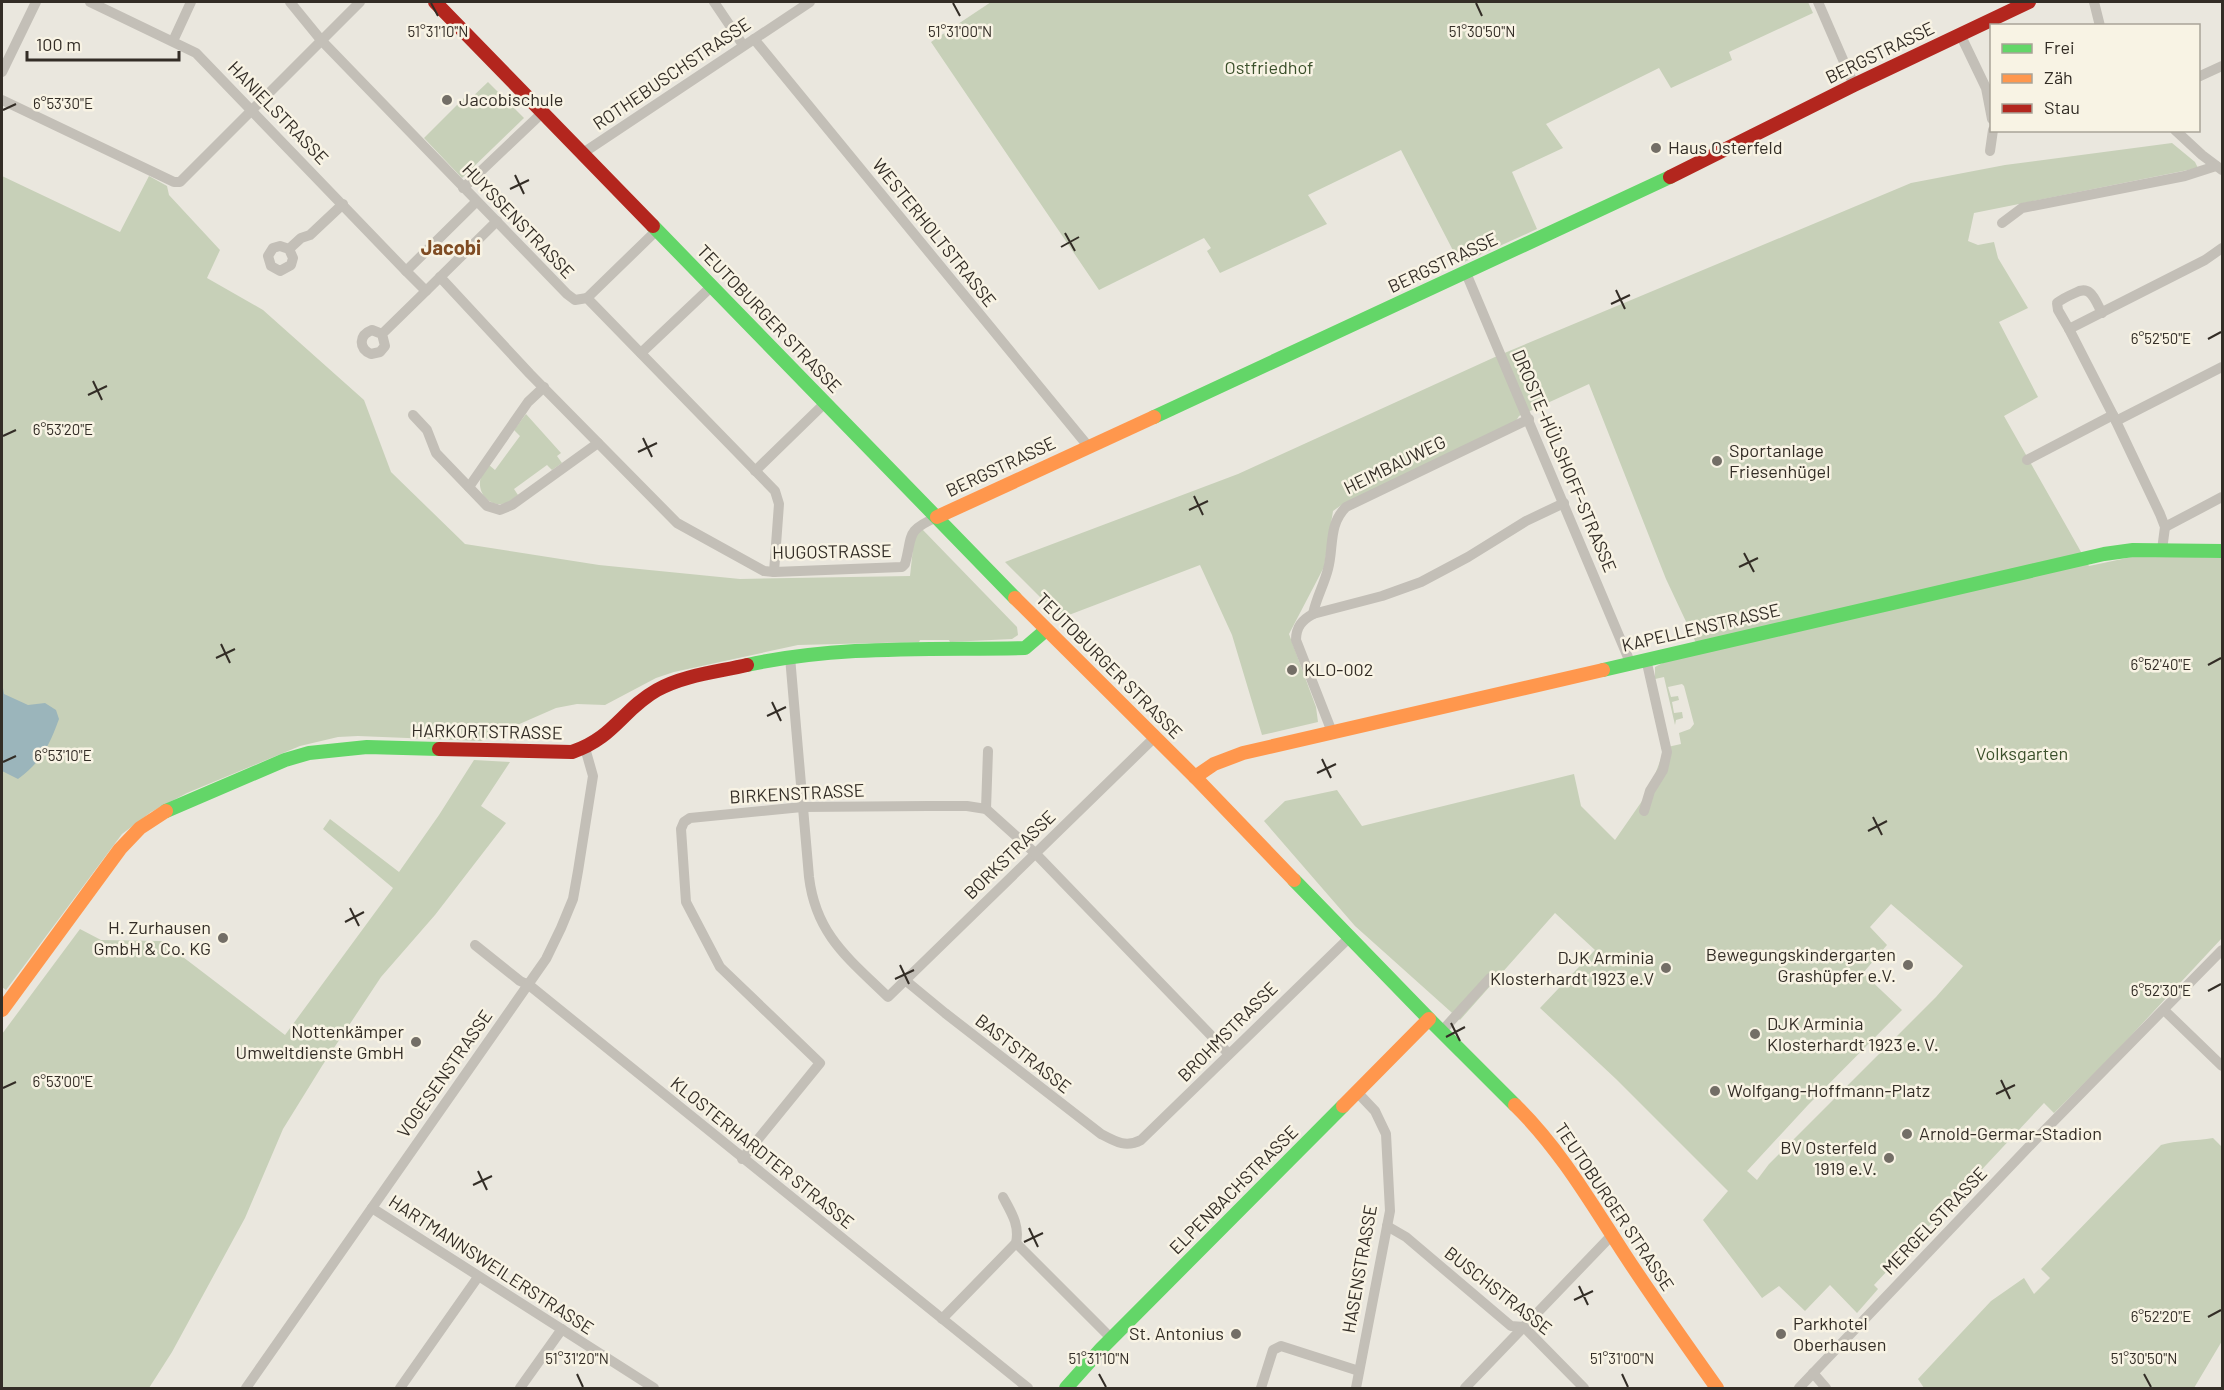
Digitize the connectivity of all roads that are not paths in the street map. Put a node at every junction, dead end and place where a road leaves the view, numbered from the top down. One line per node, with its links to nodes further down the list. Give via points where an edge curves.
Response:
1 (36, 2): 19 (street)
2 (90, 2): 15 (street, HANIELSTRASSE)
3 (191, 2): 15 (street)
4 (290, 2): 16 (street, HUYSSENSTRASSE)
5 (360, 2): 16 (street)
6 (435, 2): 25 (street, TEUTOBURGER STRASSE)
7 (714, 2): 17 (street)
8 (810, 2): 14 (street, ROTHEBUSCHSTRASSE)
9 (1818, 2): 21 (street)
10 (2029, 2): 13 (street, BERGSTRASSE)
11 (2094, 2): 12 (street)
12 (2100, 24)
13 (1960, 34): 21 (street, BERGSTRASSE); 23 (street, BERGSTRASSE, via 1986,88)
14 (754, 39): 17 (street, ROTHEBUSCHSTRASSE); 56 (street, WESTERHOLTSTRASSE)
15 (173, 40): 24 (street, HANIELSTRASSE, via 206,61)
16 (321, 40): 24 (street); 31 (street, HUYSSENSTRASSE)
17 (744, 45): 29 (street, ROTHEBUSCHSTRASSE)
18 (2223, 66): 20 (street)
19 (2, 72)
20 (2200, 77)
21 (1854, 85): 40 (street, BERGSTRASSE)
22 (2, 100): 24 (street, via 174,182 183,179)
23 (1990, 109)
24 (253, 110): 33 (street, HANIELSTRASSE)
25 (543, 112): 29 (street, TEUTOBURGER STRASSE); 31 (street)
26 (1993, 132): 28 (street)
27 (2177, 132): 30 (street)
28 (1990, 151)
29 (583, 153): 36 (street, TEUTOBURGER STRASSE)
30 (2219, 168): 35 (street, via 2022,208)
31 (463, 188): 32 (street, HUYSSENSTRASSE)
32 (476, 202): 34 (street, HUYSSENSTRASSE); 39 (street)
33 (343, 204): 38 (street); 39 (street, HANIELSTRASSE)
34 (496, 221): 41 (street); 44 (street, HUYSSENSTRASSE, via 571,297)
35 (2002, 223)
36 (657, 230): 42 (street, TEUTOBURGER STRASSE); 44 (street)
37 (2223, 248): 45 (street)
38 (289, 249)
39 (406, 271): 43 (street, HANIELSTRASSE)
40 (1466, 273): 54 (street, DROSTE-HÜLSHOFF-STRASSE); 56 (street, BERGSTRASSE)
41 (440, 277): 43 (street); 50 (street, HUGOSTRASSE)
42 (712, 286): 48 (street); 51 (street, TEUTOBURGER STRASSE)
43 (426, 291): 47 (street)
44 (587, 298): 48 (street, HUYSSENSTRASSE)
45 (2102, 313): 46 (street); 46 (street, via 2091,293 2081,290 2057,303)
46 (2069, 329): 53 (street)
47 (382, 334)
48 (641, 353): 58 (street, HUYSSENSTRASSE)
49 (2223, 367): 53 (street)
50 (544, 387): 55 (street, HUGOSTRASSE); 59 (street, via 528,402)
51 (825, 403): 58 (street); 62 (street, TEUTOBURGER STRASSE)
52 (413, 415): 59 (street, via 427,430 436,453)
53 (2115, 418): 57 (street); 63 (street)
54 (1529, 419): 61 (street, DROSTE-HÜLSHOFF-STRASSE); 67 (street, HEIMBAUWEG, via 1346,507 1333,527 1330,561)
55 (598, 443): 59 (street, via 506,508 487,506); 66 (street, HUGOSTRASSE, via 682,528 764,571)
56 (1088, 446): 62 (street, BERGSTRASSE)
57 (2027, 460)
58 (755, 471): 66 (street, HUYSSENSTRASSE, via 778,497)
59 (469, 487)
60 (2223, 497): 63 (street)
61 (1564, 503): 67 (street, via 1422,582); 71 (street, DROSTE-HÜLSHOFF-STRASSE)
62 (937, 517): 66 (street, HUGOSTRASSE, via 918,525 912,533 902,567); 68 (street, TEUTOBURGER STRASSE)
63 (2165, 526): 64 (street)
64 (2162, 550): 65 (street, KAPELLENSTRASSE); 70 (street, KAPELLENSTRASSE, via 2104,554)
65 (2223, 551)
66 (774, 572)
67 (1313, 614): 72 (street, via 1300,623 1296,640)
68 (1046, 630): 69 (street, HARKORTSTRASSE, via 1025,648 847,651); 73 (street, TEUTOBURGER STRASSE)
69 (790, 657): 74 (street, HARKORTSTRASSE, via 665,686 636,704 603,739); 77 (street)
70 (1646, 659): 71 (street, KAPELLENSTRASSE); 79 (street, via 1667,752)
71 (1630, 662): 72 (street, KAPELLENSTRASSE)
72 (1332, 732): 76 (street, KAPELLENSTRASSE, via 1226,758)
73 (1155, 737): 76 (street, TEUTOBURGER STRASSE); 80 (street, BORKSTRASSE)
74 (585, 748): 86 (street, VOGESENSTRASSE, via 593,776 573,899 546,959); 87 (street, HARKORTSTRASSE, via 551,752 367,747 309,753 178,805 130,838)
75 (988, 751): 78 (street)
76 (1195, 777): 81 (street, TEUTOBURGER STRASSE)
77 (802, 807): 78 (street, BIRKENSTRASSE); 85 (street, BORKSTRASSE, via 810,890 821,923 836,945 888,996); 95 (street, BIRKENSTRASSE, via 690,818 681,829 686,902 720,967 820,1063)
78 (986, 809): 80 (street)
79 (1644, 811)
80 (1035, 853): 85 (street, BORKSTRASSE); 91 (street)
81 (1350, 937): 89 (street, TEUTOBURGER STRASSE); 91 (street, BROHMSTRASSE)
82 (475, 945): 86 (street, KLOSTERHARDTER STRASSE)
83 (2223, 950): 88 (street, MERGELSTRASSE)
84 (1490, 978): 90 (street)
85 (905, 980): 94 (street, BASTSTRASSE, via 1094,1129)
86 (529, 985): 95 (street, KLOSTERHARDTER STRASSE); 97 (street, VOGESENSTRASSE)
87 (2, 1010)
88 (2164, 1010): 92 (street); 107 (street, MERGELSTRASSE)
89 (1429, 1020): 90 (street, TEUTOBURGER STRASSE); 93 (street, ELPENBACHSTRASSE)
90 (1442, 1032): 99 (street, TEUTOBURGER STRASSE, via 1547,1138)
91 (1228, 1053): 94 (street, BROHMSTRASSE, via 1141,1140)
92 (2223, 1066)
93 (1357, 1092): 98 (street, HASENSTRASSE, via 1375,1112 1386,1134 1390,1211); 105 (street, ELPENBACHSTRASSE)
94 (1126, 1145)
95 (742, 1159): 102 (street, KLOSTERHARDTER STRASSE)
96 (1003, 1197): 100 (street, via 1015,1221)
97 (372, 1208): 101 (street, HARTMANNSWEILERSTRASSE); 108 (street, VOGESENSTRASSE)
98 (1387, 1226): 103 (street, BUSCHSTRASSE, via 1406,1237 1511,1326); 106 (street, HASENSTRASSE)
99 (1612, 1235): 103 (street); 118 (street, TEUTOBURGER STRASSE)
100 (1016, 1243): 102 (street); 105 (street)
101 (478, 1277): 104 (street, HARTMANNSWEILERSTRASSE); 109 (street)
102 (942, 1319): 112 (street, KLOSTERHARDTER STRASSE)
103 (1524, 1327): 116 (street); 117 (street, BUSCHSTRASSE)
104 (562, 1329): 110 (street); 111 (street, HARTMANNSWEILERSTRASSE)
105 (1112, 1338): 113 (street, ELPENBACHSTRASSE)
106 (1359, 1371): 114 (street, via 1281,1346 1273,1350); 115 (street, HASENSTRASSE)
107 (1813, 1373): 119 (street, MERGELSTRASSE); 120 (street)
108 (246, 1389)
109 (400, 1389)
110 (520, 1389)
111 (654, 1389)
112 (1028, 1389)
113 (1066, 1389)
114 (1261, 1389)
115 (1356, 1389)
116 (1466, 1389)
117 (1584, 1389)
118 (1717, 1389)
119 (1798, 1389)
120 (1826, 1389)

